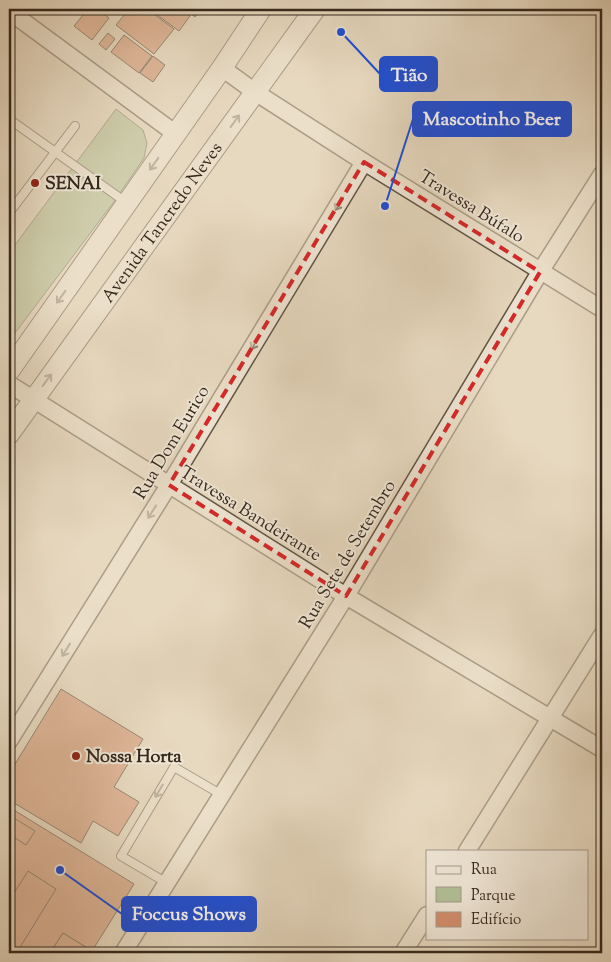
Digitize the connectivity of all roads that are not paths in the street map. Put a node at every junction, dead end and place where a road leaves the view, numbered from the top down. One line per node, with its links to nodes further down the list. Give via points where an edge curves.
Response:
1 (261, 9): 4 (street)
2 (315, 9): 5 (street, Avenida Tancredo Neves)
3 (9, 11): 8 (street)
4 (222, 68): 5 (street, Travessa Búfalo); 8 (street)
5 (255, 92): 10 (street, Travessa Búfalo); 18 (street, Avenida Tancredo Neves, one-way to 5)
6 (9, 119): 9 (lane)
7 (75, 126): 9 (lane)
8 (176, 134): 12 (street, one-way to 12)
9 (55, 152): 12 (lane); 13 (lane)
10 (364, 162): 14 (street, Travessa Búfalo); 20 (street, Rua Dom Eurico, one-way to 20)
11 (602, 174): 14 (street, Rua Sete de Setembro)
12 (127, 203): 16 (street, one-way to 16)
13 (9, 213)
14 (540, 272): 15 (street, Travessa Búfalo); 21 (street, Rua Sete de Setembro)
15 (602, 309)
16 (9, 372)
17 (9, 384): 18 (street, Travessa Bandeirante)
18 (33, 400): 19 (street, Avenida Tancredo Neves); 20 (street, Travessa Bandeirante)
19 (9, 434)
20 (169, 485): 21 (street, Travessa Bandeirante); 24 (street, Rua Dom Eurico, one-way to 24)
21 (346, 596): 23 (street, Travessa Bandeirante); 26 (street, Rua Sete de Setembro)
22 (602, 635): 23 (street)
23 (551, 718): 25 (street, Travessa Bandeirante); 27 (street)
24 (9, 740)
25 (602, 749)
26 (222, 795): 28 (street, Rua Sete de Setembro); 28 (lane, one-way to 28, via 174,767 121,856)
27 (469, 850)
28 (167, 883): 30 (street, Rua Sete de Setembro)
29 (426, 917): 31 (street)
30 (123, 953)
31 (403, 953)

